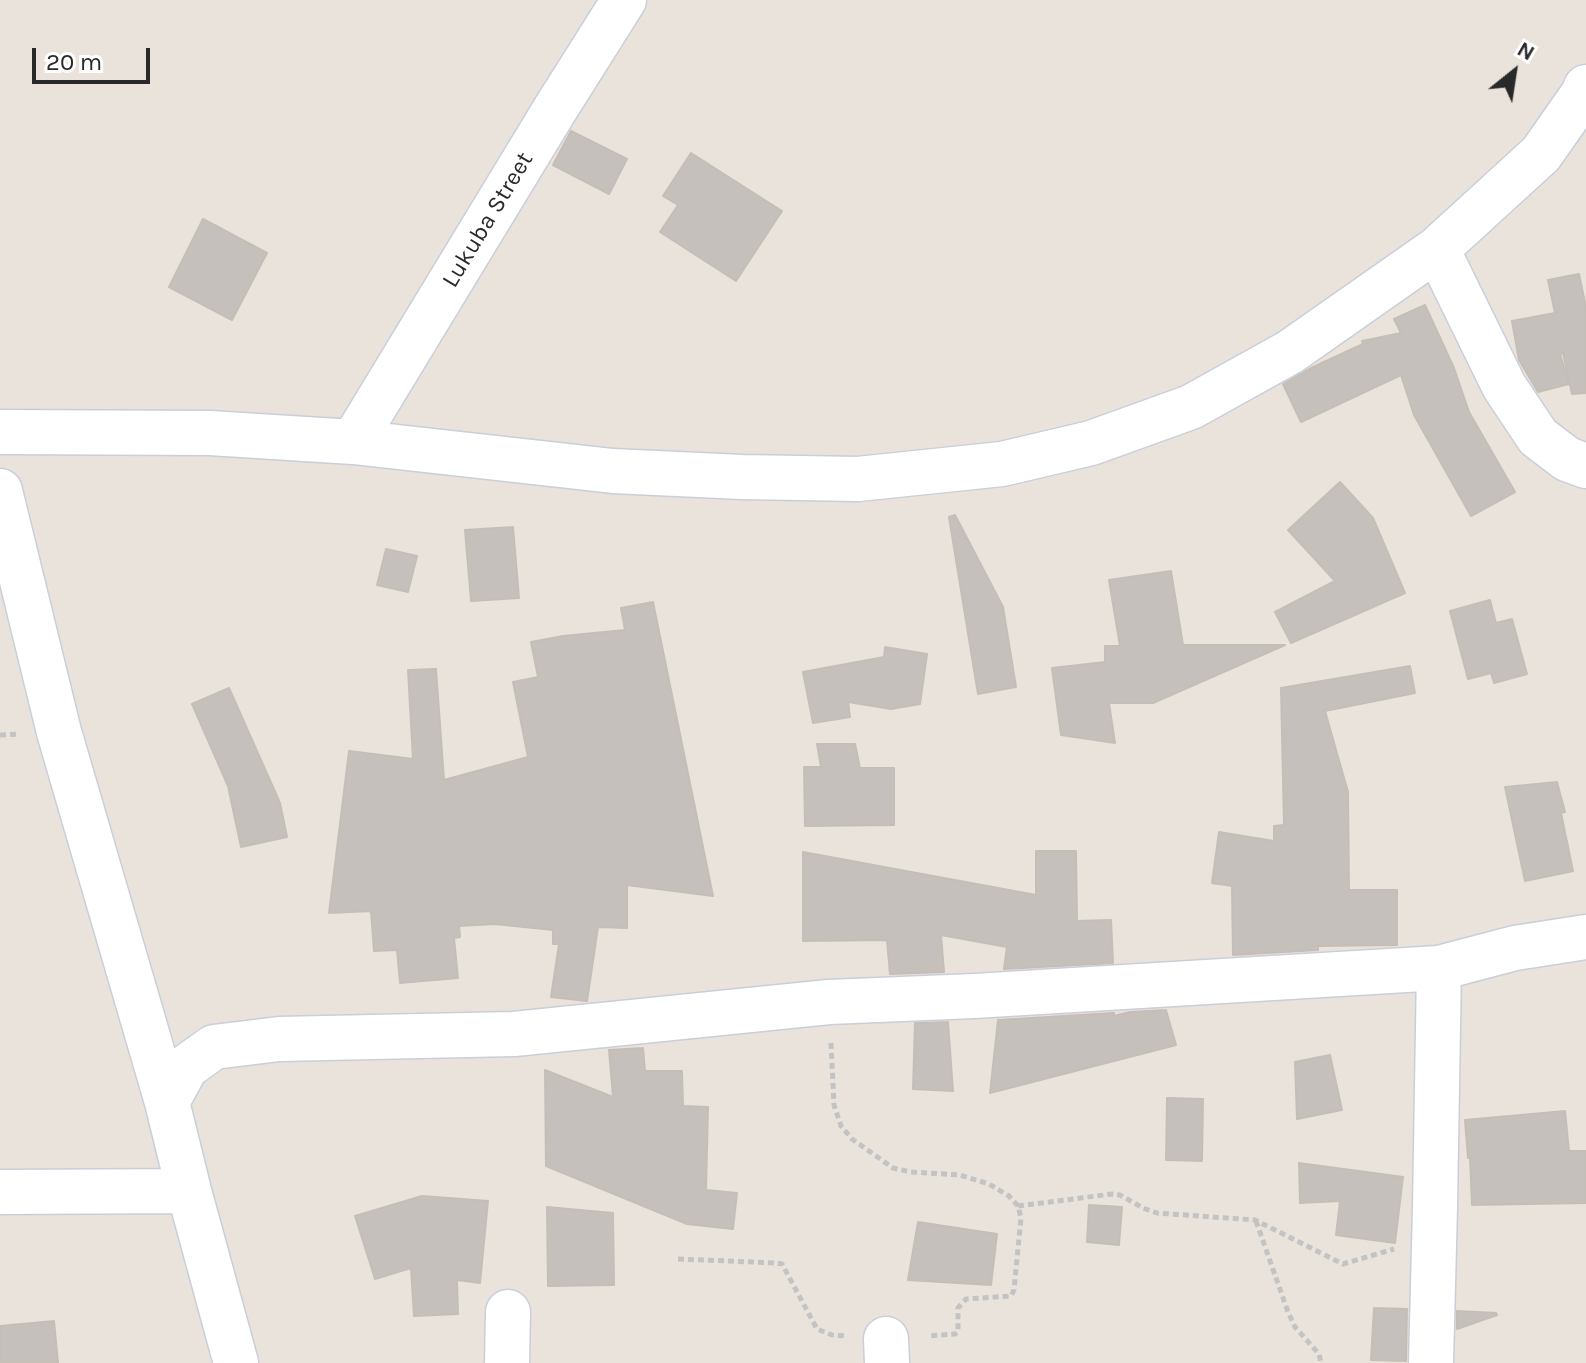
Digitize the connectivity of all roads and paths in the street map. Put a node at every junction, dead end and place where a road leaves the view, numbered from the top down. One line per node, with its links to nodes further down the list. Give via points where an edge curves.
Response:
1 (624, 0): 5 (street, Lukuba Street)
2 (1586, 87): 3 (street, via 1541,154)
3 (1437, 249): 5 (street, via 1290,352 1191,407 1091,443 1002,464 858,479 742,477 613,471); 6 (street, via 1504,386 1538,437)
4 (0, 432): 5 (street, via 210,433)
5 (353, 442)
6 (1586, 466)
7 (0, 491): 11 (street, via 59,732)
8 (1586, 937): 9 (street)
9 (1439, 968): 10 (street); 15 (street)
10 (829, 1002): 11 (street, via 514,1034 279,1039 214,1047 186,1067); 14 (path, via 834,1105 852,1139 893,1168 960,1175 989,1184)
11 (167, 1102): 12 (street)
12 (189, 1191): 13 (street); 20 (street)
13 (0, 1192)
14 (1018, 1206): 16 (path, via 1112,1194 1157,1213); 19 (path, via 1011,1296 966,1299 958,1308 955,1334)
15 (1435, 1207): 16 (path, via 1408,1245 1343,1264); 23 (street)
16 (1255, 1220): 22 (path, via 1288,1312)
17 (678, 1259): 19 (path, via 782,1264 817,1329)
18 (508, 1312): 21 (street)
19 (886, 1351)
20 (236, 1363)
21 (507, 1363)
22 (1321, 1363)
23 (1431, 1363)

